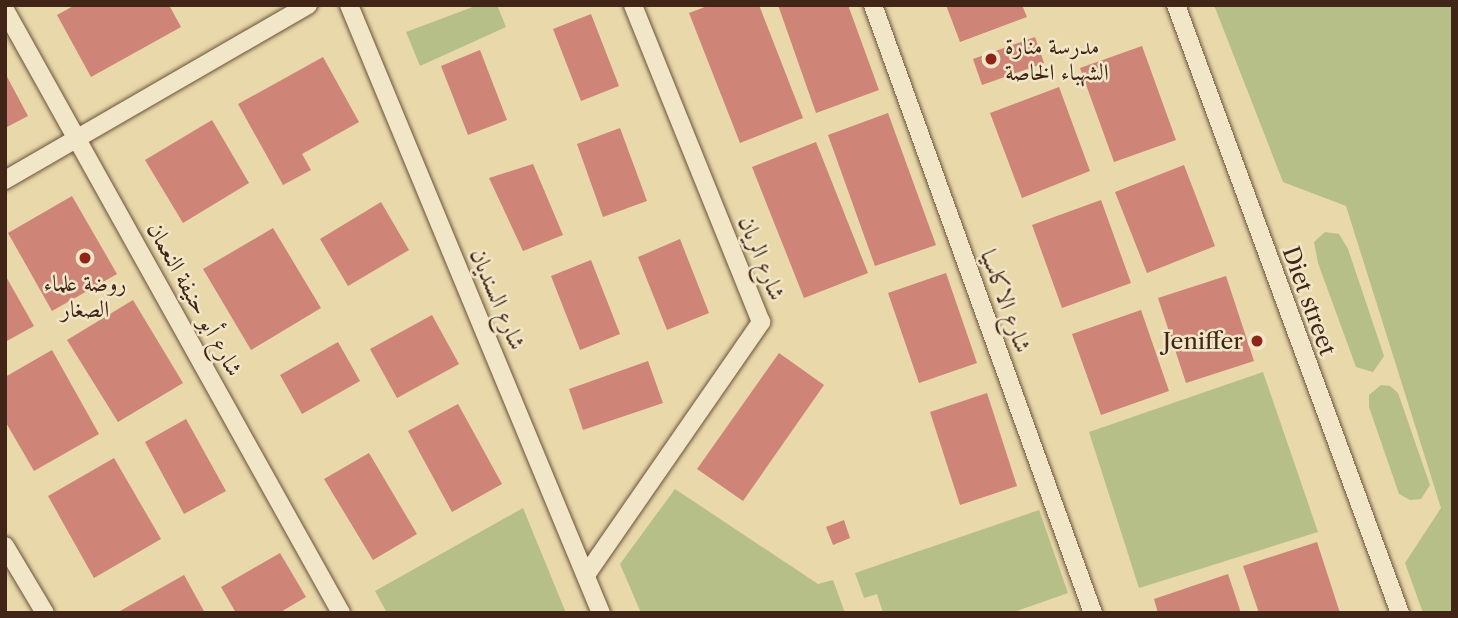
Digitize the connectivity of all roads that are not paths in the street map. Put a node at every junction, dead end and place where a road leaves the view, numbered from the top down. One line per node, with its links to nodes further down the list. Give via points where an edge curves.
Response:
1 (308, 5): 7 (street)
2 (349, 5): 10 (street, شارع السنديان)
3 (633, 5): 10 (street, شارع الريان, via 761,322)
4 (873, 5): 14 (street, شارع الاكاسيا)
5 (1176, 5): 15 (street, Diet street)
6 (5, 10): 7 (street, شارع أبو حنيفة النعمان)
7 (77, 138): 8 (street); 12 (street, شارع أبو حنيفة النعمان)
8 (5, 180)
9 (5, 546): 11 (street)
10 (586, 575): 13 (street, شارع السنديان)
11 (45, 613)
12 (341, 613)
13 (601, 613)
14 (1093, 613)
15 (1400, 613)

